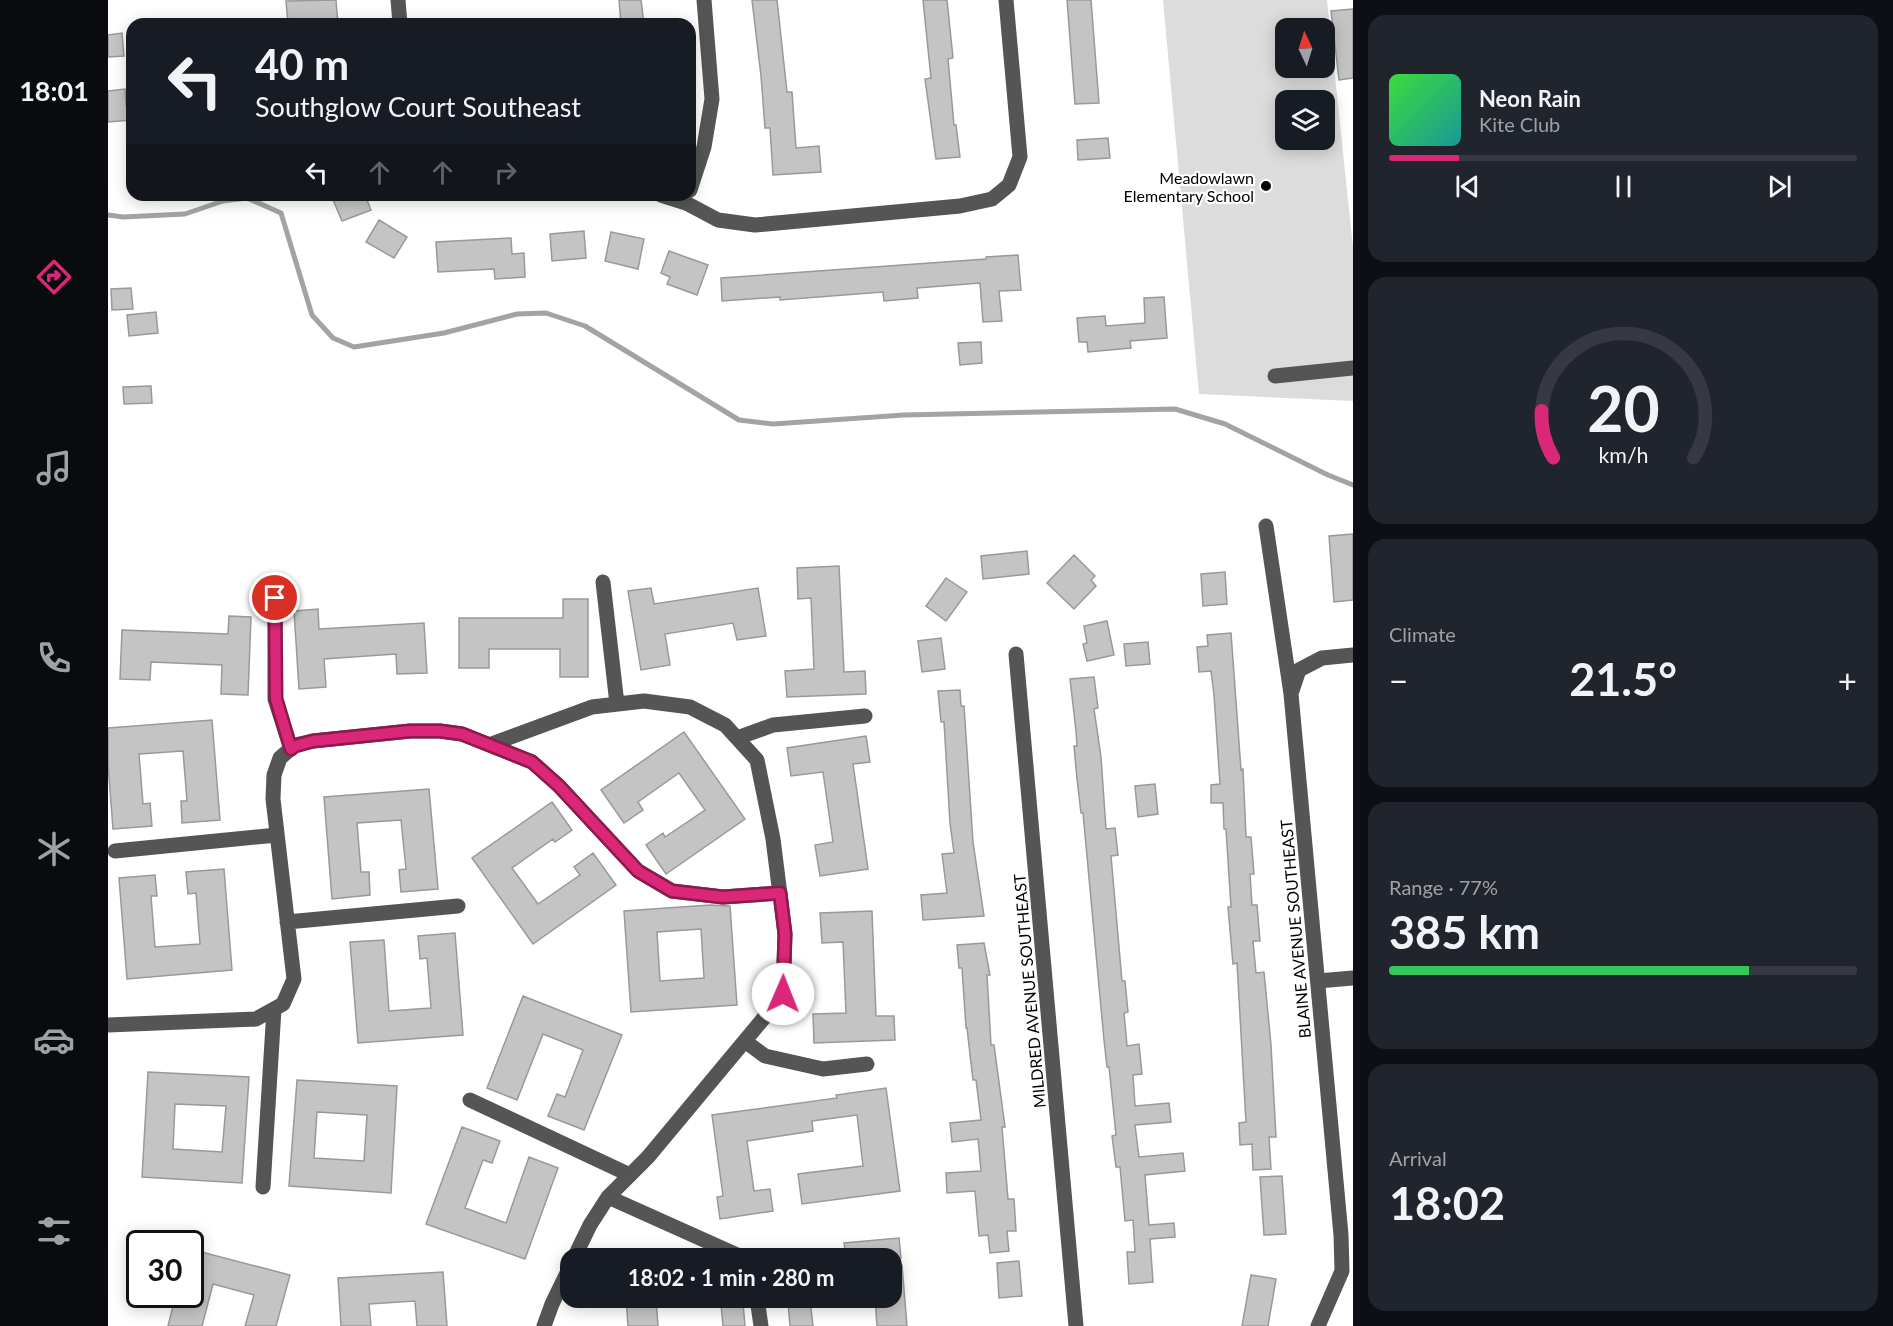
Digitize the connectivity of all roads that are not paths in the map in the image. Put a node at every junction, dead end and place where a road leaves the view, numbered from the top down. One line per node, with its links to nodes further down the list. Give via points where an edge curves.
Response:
1 (398, 0): 4 (street)
2 (704, 0): 5 (street, via 712,99)
3 (1006, 0): 6 (street, via 1020,157 1009,185 992,199 960,206 755,225 718,220)
4 (400, 18)
5 (696, 172)
6 (694, 201)
7 (1353, 368): 8 (street)
8 (1275, 376)
9 (1266, 526): 14 (street, BLAINE AVENUE SOUTHEAST)
10 (603, 582): 15 (street)
11 (275, 598): 19 (street, via 276,699)
12 (1016, 654): 42 (street, MILDRED AVENUE SOUTHEAST)
13 (1353, 655): 14 (street, via 1322,658 1299,670)
14 (1291, 694): 26 (street, BLAINE AVENUE SOUTHEAST)
15 (617, 704): 17 (street, via 644,701 690,707 725,725); 18 (street, via 592,707)
16 (865, 716): 17 (street, via 772,724)
17 (737, 738): 22 (street, via 756,760)
18 (489, 745): 19 (street, via 462,734 410,731 313,741); 22 (street, via 532,762 638,871 672,891 723,897)
19 (291, 749): 20 (street, via 280,758 274,775)
20 (277, 835): 21 (street); 24 (street)
21 (115, 851)
22 (780, 893): 29 (street, via 785,934 783,994)
23 (458, 906): 24 (street)
24 (287, 922): 27 (street, via 294,979 283,1004)
25 (1353, 978): 26 (street)
26 (1318, 981): 37 (street, BLAINE AVENUE SOUTHEAST)
27 (274, 1009): 28 (street, via 256,1019); 33 (street)
28 (108, 1025)
29 (746, 1042): 30 (street, via 765,1056 823,1069); 32 (street)
30 (867, 1064)
31 (470, 1100): 32 (street)
32 (630, 1174): 34 (street)
33 (263, 1187)
34 (608, 1197): 35 (street); 36 (street)
35 (579, 1248)
36 (722, 1248)
37 (1347, 1271): 43 (street, BLAINE AVENUE SOUTHEAST)
38 (560, 1288): 40 (street)
39 (758, 1308): 41 (street)
40 (544, 1326)
41 (761, 1326)
42 (1077, 1326)
43 (1318, 1326)

